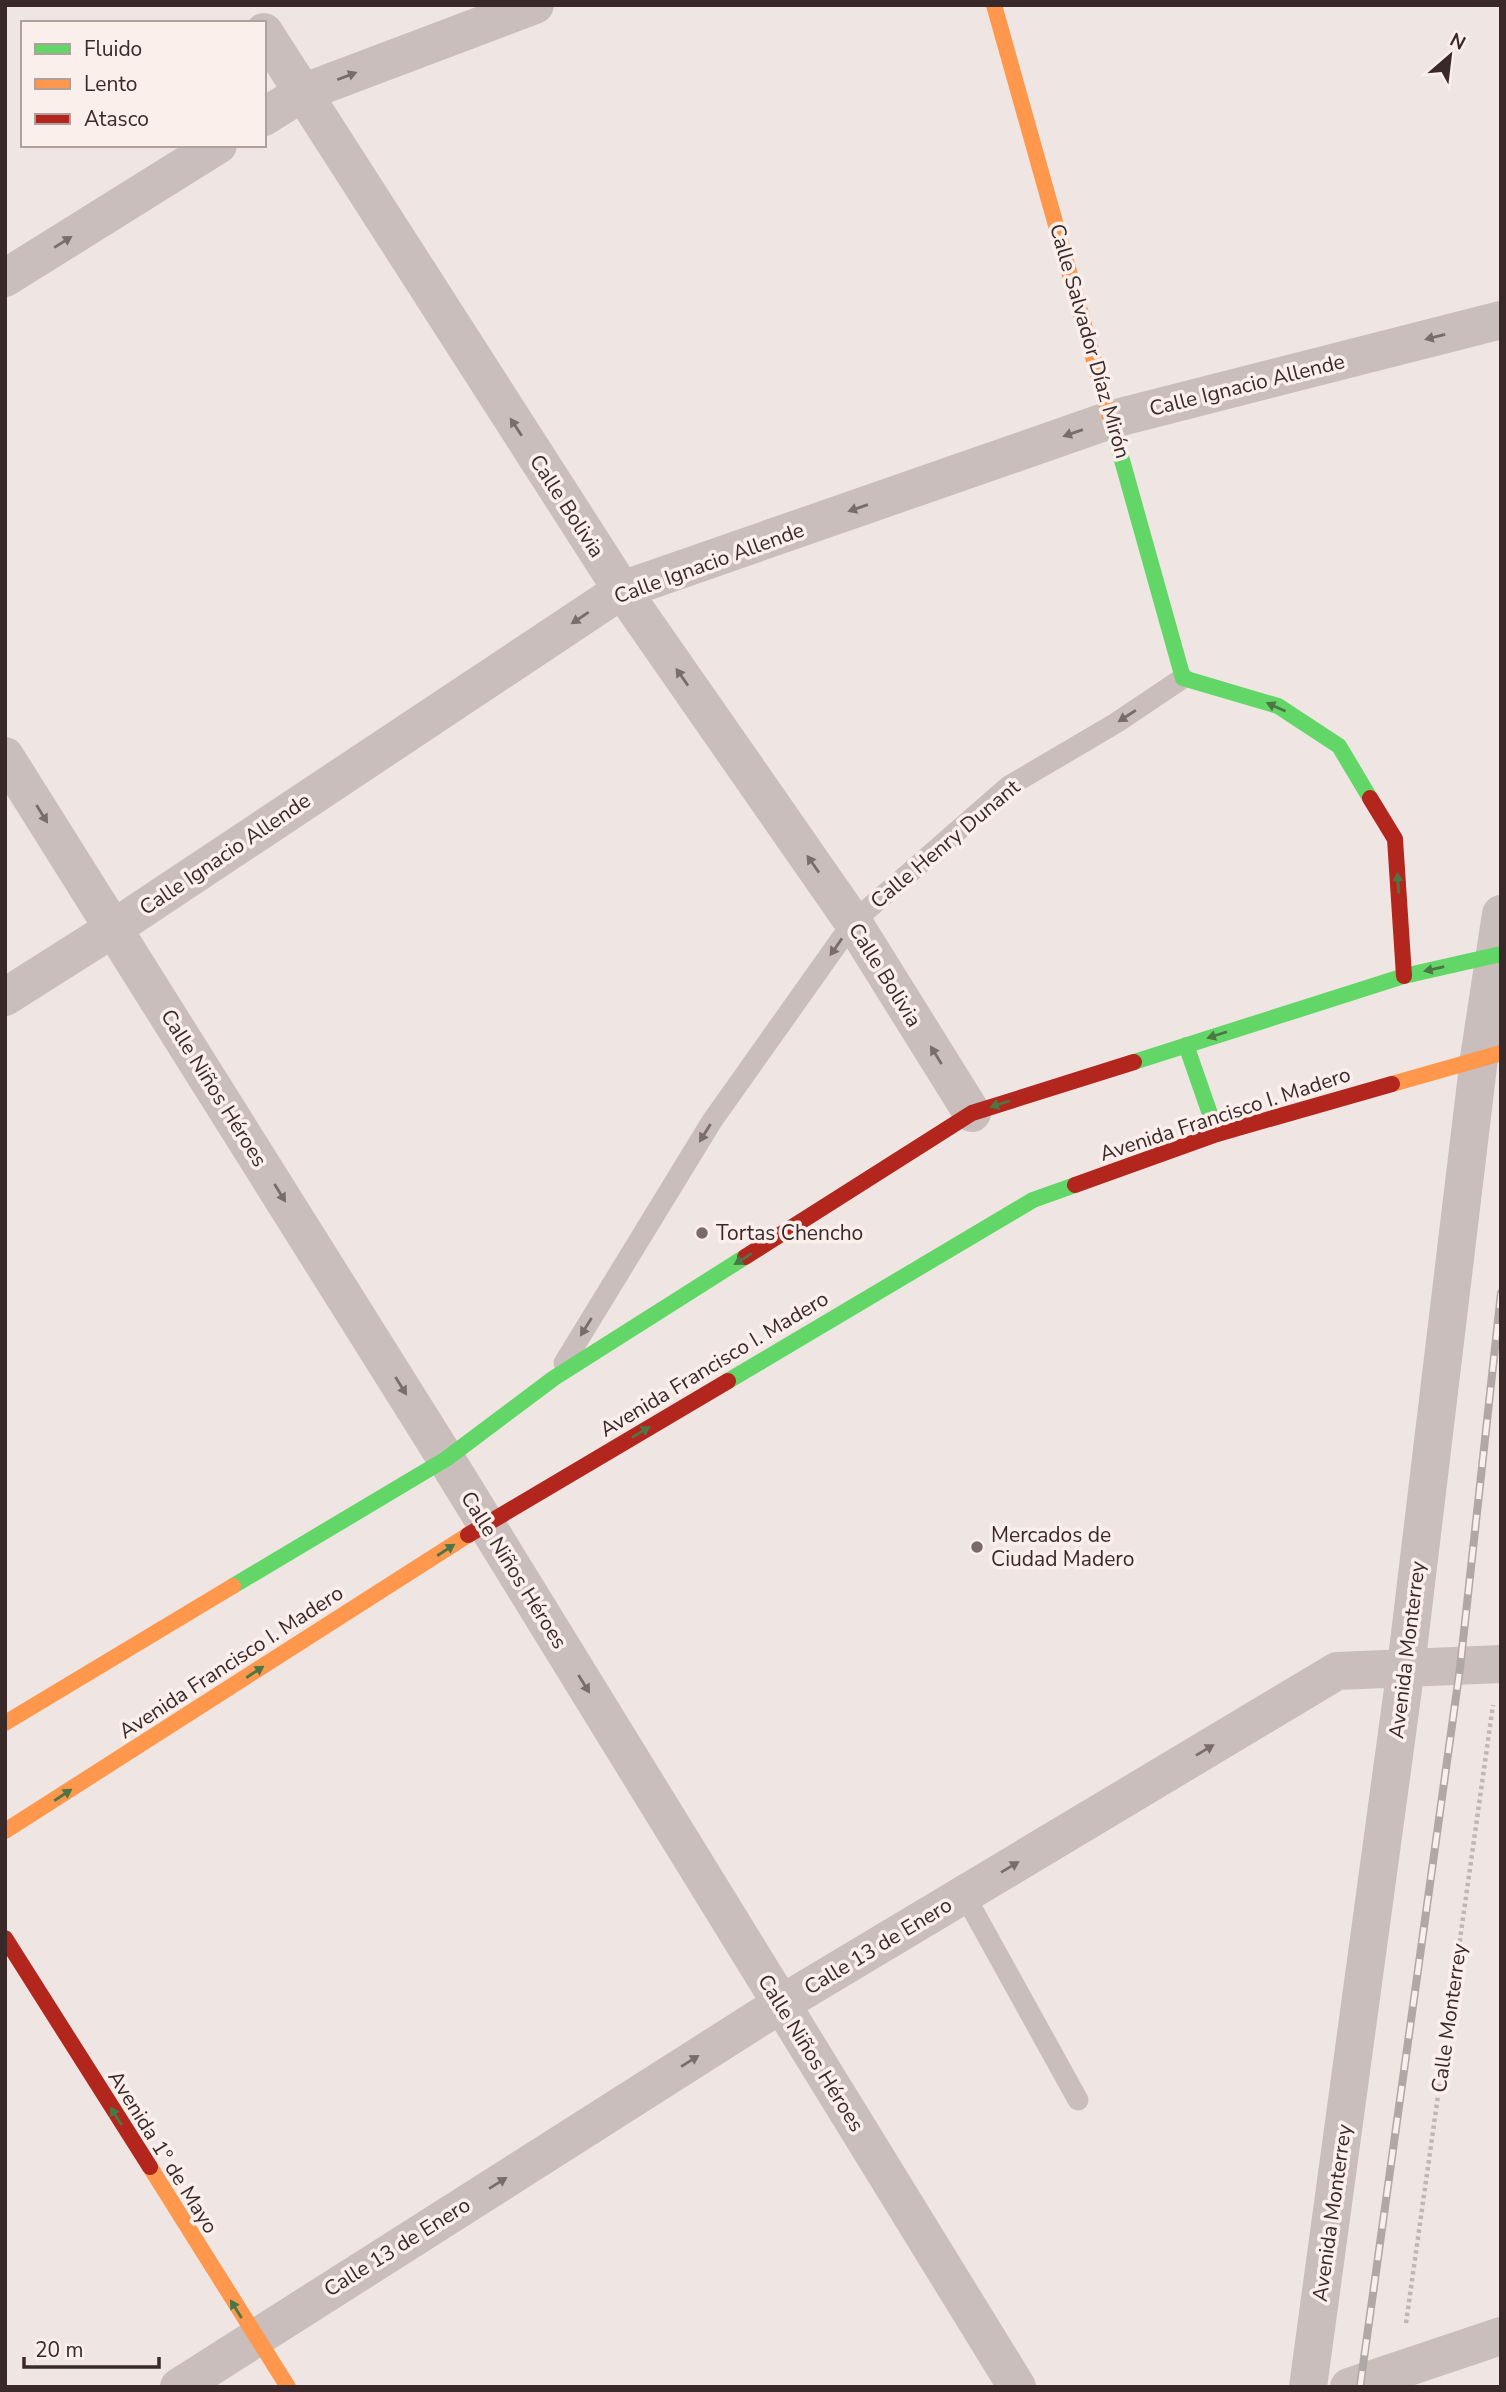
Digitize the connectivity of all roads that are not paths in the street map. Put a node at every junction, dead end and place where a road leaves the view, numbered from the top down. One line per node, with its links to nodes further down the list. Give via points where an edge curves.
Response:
1 (248, 5): 4 (street)
2 (535, 5): 6 (street, one-way to 2)
3 (993, 5): 11 (main road, Calle Salvador Díaz Mirón)
4 (258, 21)
5 (266, 35): 6 (street, Calle Bolivia)
6 (302, 93): 7 (street); 12 (street, Calle Bolivia, one-way to 6)
7 (266, 116)
8 (215, 147): 9 (street, one-way to 8)
9 (5, 278)
10 (1501, 320): 11 (street, Calle Ignacio Allende, one-way to 11)
11 (1113, 419): 12 (street, Calle Ignacio Allende, one-way to 12); 13 (main road, Calle Salvador Díaz Mirón)
12 (622, 590): 16 (street, Calle Bolivia, one-way to 12); 17 (street, Calle Ignacio Allende, one-way to 17)
13 (1184, 678): 16 (lane, Calle Henry Dunant, one-way to 16, via 1009,786); 19 (main road, one-way to 13, via 1395,839 1339,746 1278,706)
14 (5, 756): 17 (street, Calle Niños Héroes, one-way to 17)
15 (1501, 914): 18 (street, Avenida Monterrey)
16 (853, 922): 23 (street, Calle Bolivia, one-way to 16); 25 (lane, Calle Henry Dunant, one-way to 25, via 712,1121)
17 (114, 928): 20 (street, Calle Ignacio Allende); 26 (street, Calle Niños Héroes, one-way to 26)
18 (1498, 955): 19 (main road, one-way to 19); 22 (street, Avenida Monterrey)
19 (1404, 976): 21 (main road, one-way to 21)
20 (5, 997)
21 (1186, 1045): 23 (main road, one-way to 23); 24 (main road)
22 (1490, 1056): 24 (main road, Avenida Francisco I. Madero); 29 (street, Avenida Monterrey)
23 (972, 1113): 25 (main road, one-way to 25)
24 (1217, 1134): 27 (main road, Avenida Francisco I. Madero, one-way to 24, via 1033,1200)
25 (554, 1378): 26 (main road)
26 (446, 1459): 27 (street, Calle Niños Héroes); 30 (main road)
27 (486, 1524): 31 (main road, Avenida Francisco I. Madero, one-way to 27); 34 (street, Calle Niños Héroes, one-way to 34)
28 (1500, 1664): 29 (street, Calle 13 de Enero)
29 (1406, 1667): 32 (street, Calle 13 de Enero, one-way to 29, via 1337,1671); 41 (street, Avenida Monterrey)
30 (5, 1723)
31 (5, 1831)
32 (964, 1894): 34 (street, Calle 13 de Enero); 35 (lane)
33 (5, 1938): 37 (main road, Avenida 1º de Mayo, one-way to 33)
34 (781, 2004): 37 (street, Calle 13 de Enero, one-way to 34); 40 (street, Calle Niños Héroes)
35 (1078, 2100)
36 (1501, 2336): 42 (street)
37 (254, 2337): 38 (street, Calle 13 de Enero); 39 (main road, Avenida 1º de Mayo)
38 (180, 2387)
39 (288, 2387)
40 (1017, 2387)
41 (1308, 2387)
42 (1349, 2387)

